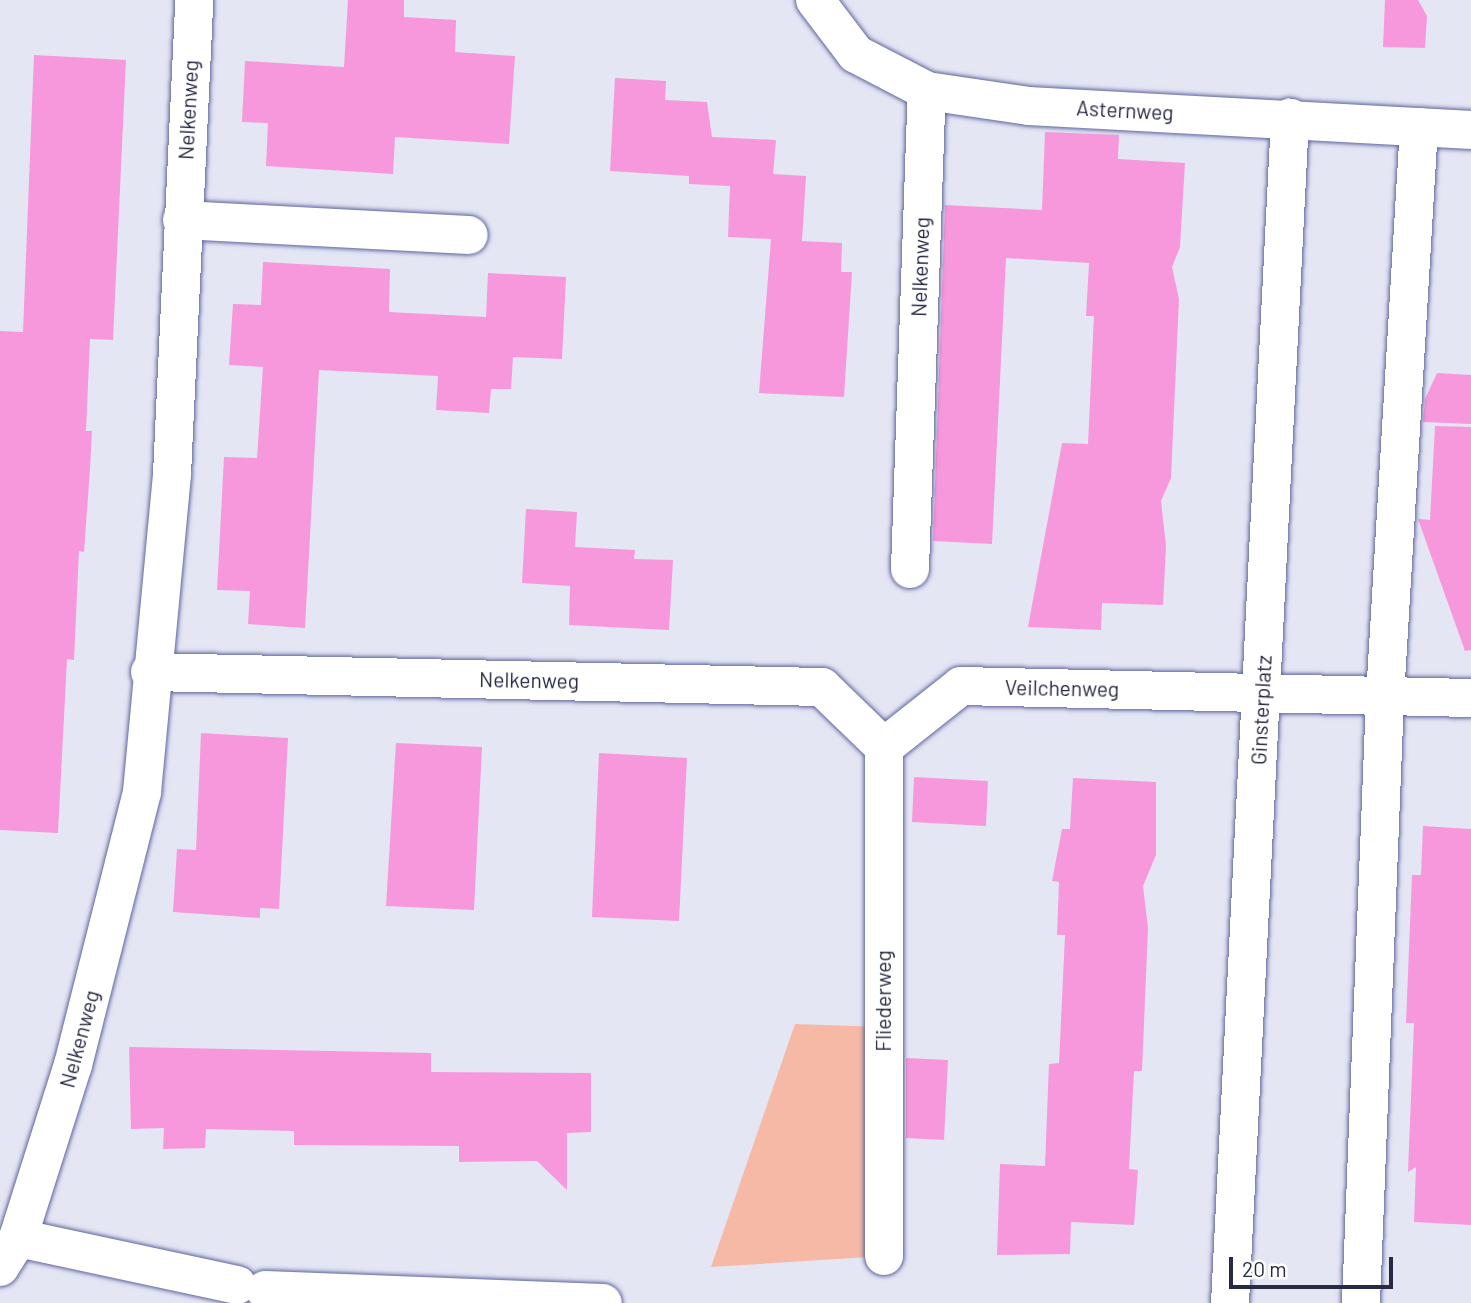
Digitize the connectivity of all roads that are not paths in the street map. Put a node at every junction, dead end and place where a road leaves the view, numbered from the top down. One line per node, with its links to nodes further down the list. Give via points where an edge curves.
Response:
1 (194, 0): 7 (street, Nelkenweg)
2 (816, 0): 3 (street, Asternweg, via 856,54)
3 (927, 91): 4 (street, Asternweg, via 1029,106); 9 (street, Nelkenweg)
4 (1290, 118): 5 (street, Asternweg); 11 (street, Ginsterplatz)
5 (1419, 127): 6 (street, Asternweg); 12 (street)
6 (1471, 130)
7 (183, 220): 8 (street); 10 (street, Nelkenweg, via 172,474)
8 (469, 235)
9 (910, 569)
10 (150, 672): 14 (street, Nelkenweg, via 822,687); 15 (street, Nelkenweg, via 142,792 73,1065)
11 (1262, 692): 12 (street, Veilchenweg); 14 (street, Veilchenweg, via 961,686); 18 (street, Ginsterplatz)
12 (1385, 696): 13 (street); 19 (street)
13 (1471, 698)
14 (884, 747): 16 (street, Fliederweg)
15 (9, 1253): 17 (street, Nelkenweg, via 251,1288)
16 (884, 1256)
17 (603, 1303)
18 (1230, 1303)
19 (1361, 1303)

